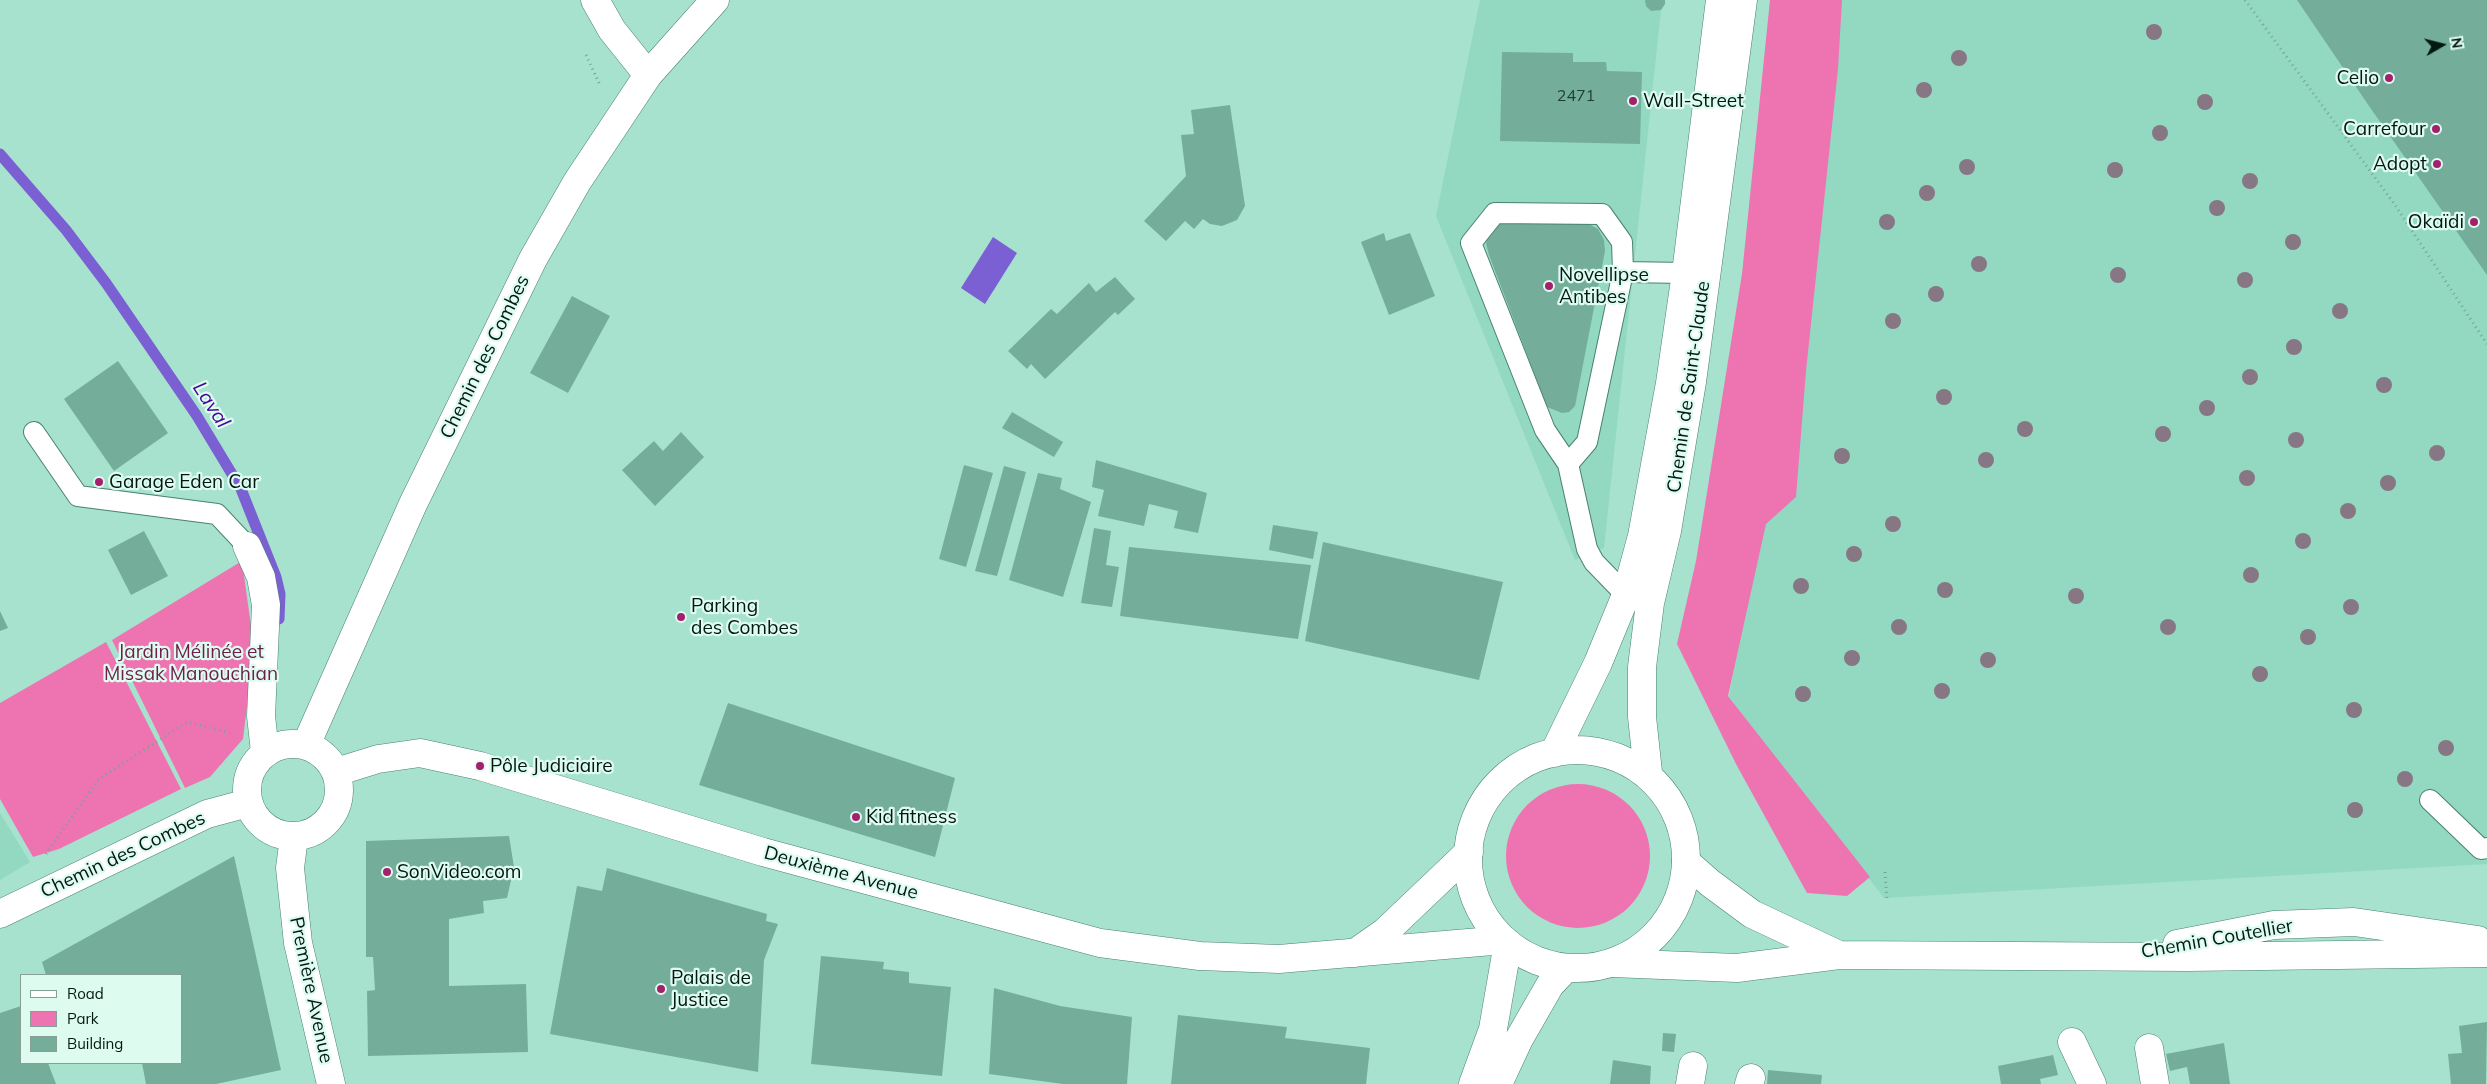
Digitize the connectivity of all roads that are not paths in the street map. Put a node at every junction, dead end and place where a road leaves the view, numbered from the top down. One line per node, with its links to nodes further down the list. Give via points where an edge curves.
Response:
1 (595, 0): 5 (street, via 612,30)
2 (715, 0): 5 (street, Chemin des Combes)
3 (1720, 0): 7 (street, Chemin de Saint-Claude)
4 (1743, 0): 16 (street, Chemin de Saint-Claude, via 1692,382 1650,604 1642,667 1642,717)
5 (648, 76): 12 (street, Chemin des Combes, via 577,182 533,259 413,504)
6 (1623, 272): 7 (lane); 9 (lane, via 1587,442); 9 (lane, via 1622,242 1602,214 1495,213 1471,243 1545,430)
7 (1686, 273): 11 (street, Chemin de Saint-Claude, via 1642,536)
8 (34, 432): 10 (lane, via 78,496 217,514)
9 (1568, 464): 11 (lane, via 1587,549 1594,562)
10 (247, 546): 14 (street, via 261,576 266,605)
11 (1626, 595): 13 (street, Chemin de Saint-Claude, via 1598,663)
12 (306, 745): 14 (street, via 278,746); 15 (street, via 329,760)
13 (1554, 753): 16 (street, via 1583,750 1611,755); 21 (street, via 1532,760 1495,788 1473,829)
14 (260, 757): 18 (street, via 248,775)
15 (336, 772): 19 (street, via 338,802 332,816 322,827); 27 (street, Deuxième Avenue, via 378,758 420,753 480,766 763,852 1100,943 1200,956 1279,959)
16 (1648, 772): 22 (street, via 1674,808 1683,834)
17 (2430, 800): 20 (lane, via 2481,849)
18 (248, 803): 19 (street, via 265,828 279,835); 23 (street, Chemin des Combes, via 207,814)
19 (294, 837): 34 (street, Première Avenue, via 290,868 298,942)
20 (2487, 848)
21 (1469, 852): 24 (street, via 1476,900 1488,922); 27 (street, via 1385,932)
22 (1686, 862): 28 (street, Chemin Coutellier, via 1752,914); 30 (street, via 1681,895 1665,925 1641,948)
23 (0, 914)
24 (1506, 942): 27 (street, Deuxième Avenue); 31 (street, via 1535,960); 35 (street, via 1493,1029)
25 (2487, 942): 29 (street, Chemin Coutellier, via 2354,922 2284,924)
26 (2487, 953): 29 (street, Chemin Coutellier)
27 (1354, 954)
28 (1839, 954): 29 (street, Chemin Coutellier); 30 (street, Chemin Coutellier, via 1737,968)
29 (2125, 954)
30 (1612, 963): 31 (street)
31 (1566, 968): 36 (street, via 1550,985)
32 (2072, 1042): 37 (street)
33 (2149, 1048): 38 (street)
34 (331, 1084)
35 (1473, 1084)
36 (1498, 1084)
37 (2092, 1084)
38 (2155, 1084)

